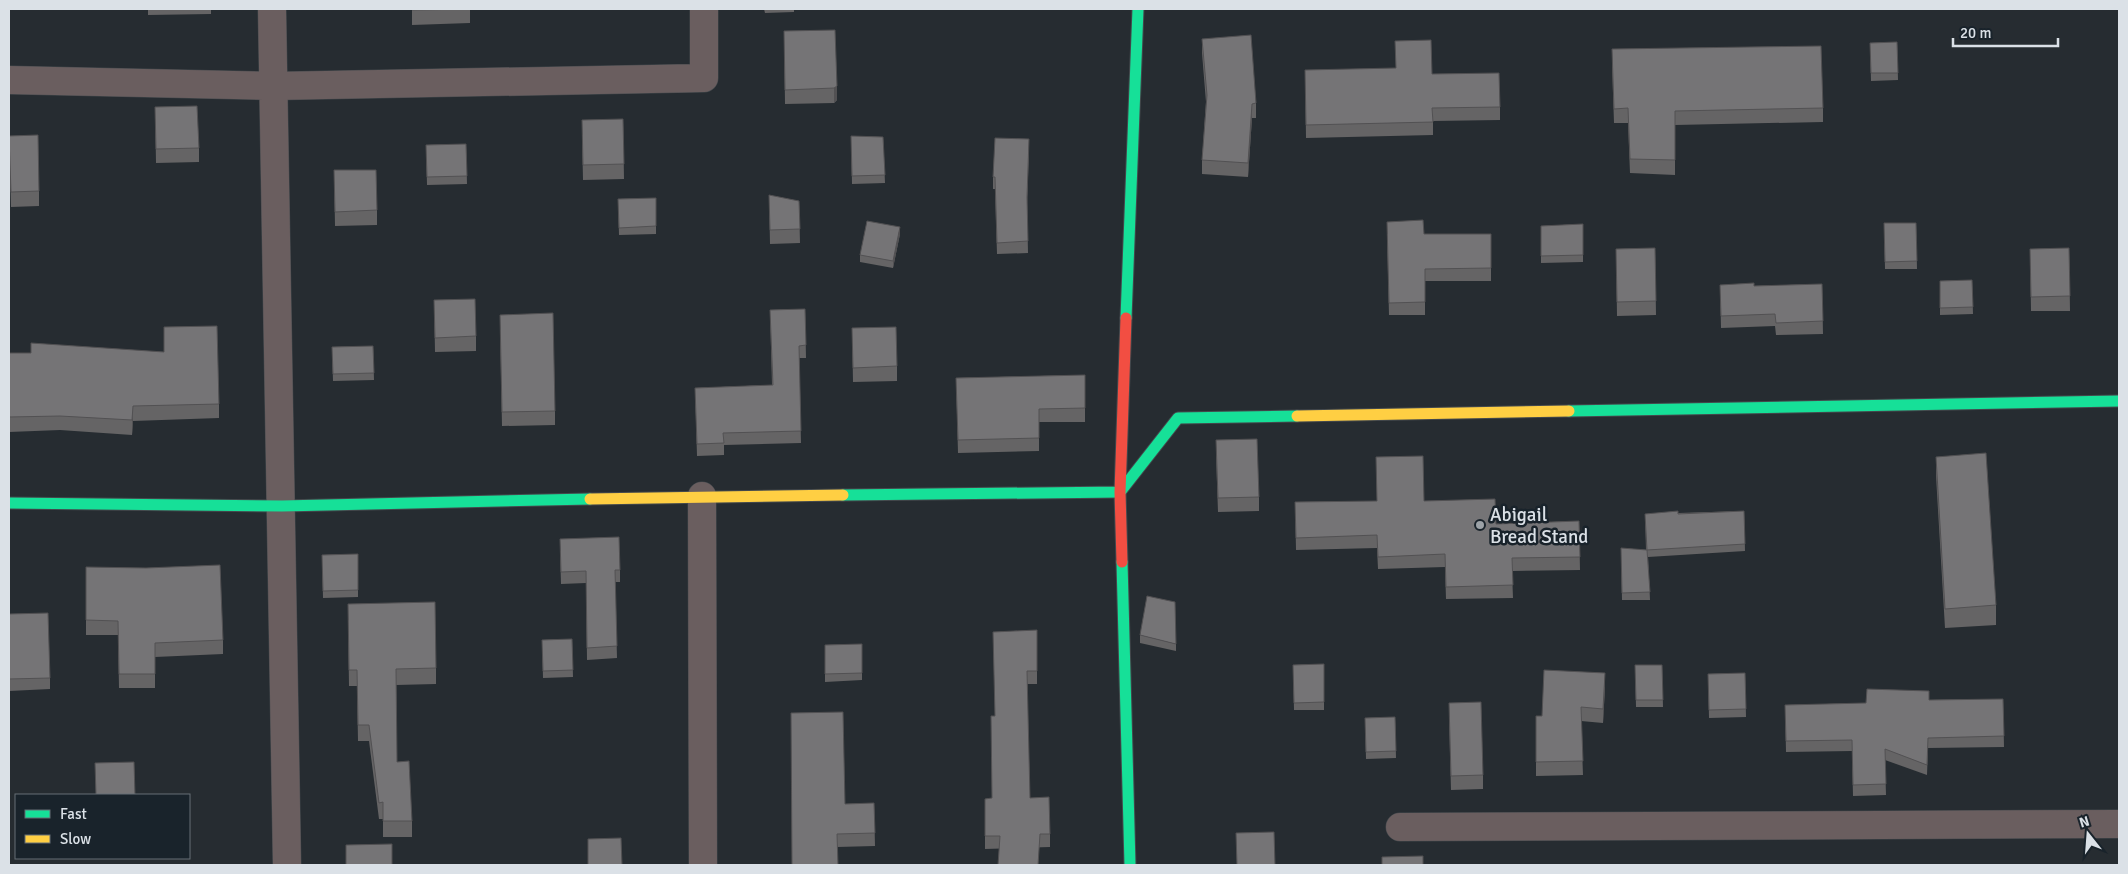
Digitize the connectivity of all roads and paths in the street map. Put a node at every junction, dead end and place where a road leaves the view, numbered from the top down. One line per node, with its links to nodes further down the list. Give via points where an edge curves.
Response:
1 (272, 9): 5 (street)
2 (704, 9): 5 (street, via 704,78)
3 (1138, 9): 7 (street)
4 (9, 80): 5 (street)
5 (274, 86): 10 (street)
6 (2119, 401): 7 (street, via 1178,418)
7 (1120, 492): 8 (street); 15 (street)
8 (702, 496): 10 (street); 14 (street)
9 (9, 502): 10 (street)
10 (282, 506): 13 (street)
11 (2119, 824): 12 (street)
12 (1400, 827)
13 (286, 865)
14 (703, 865)
15 (1130, 865)

